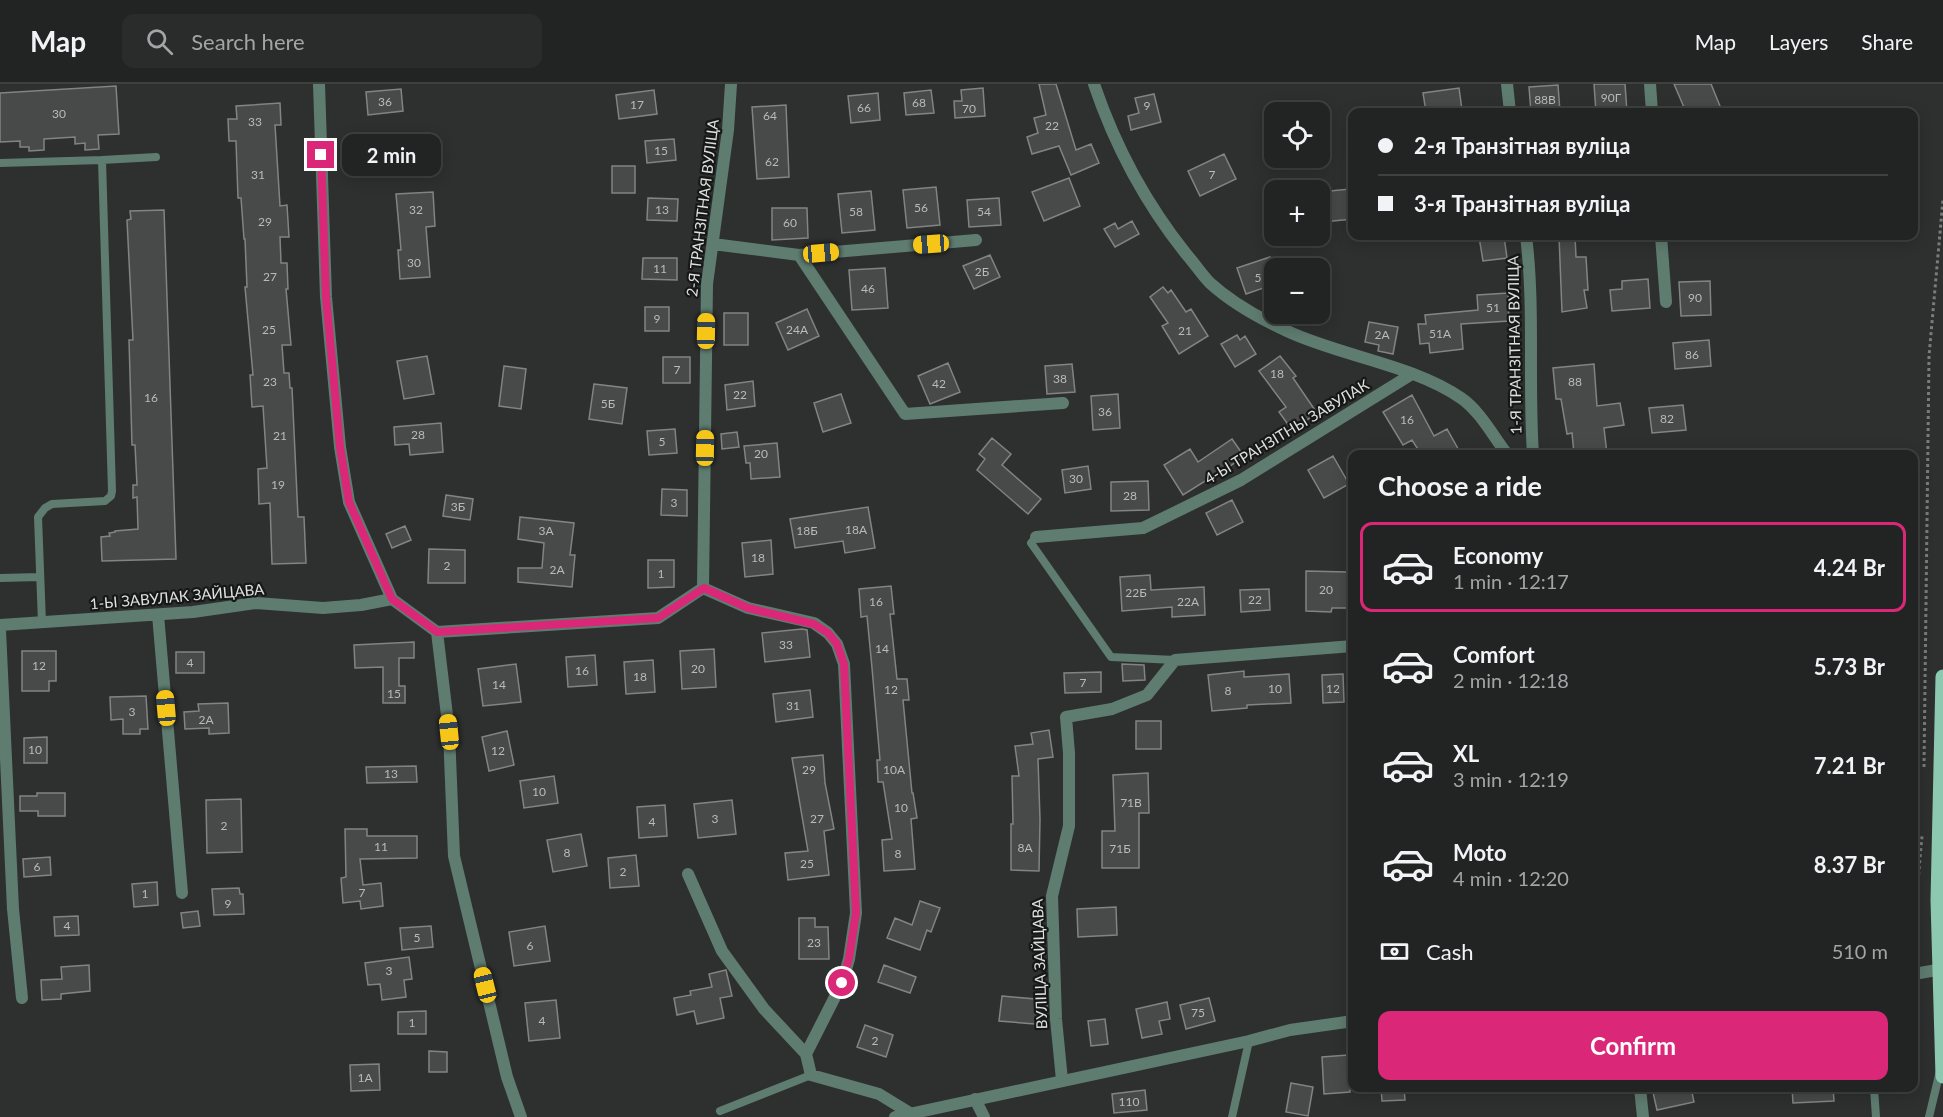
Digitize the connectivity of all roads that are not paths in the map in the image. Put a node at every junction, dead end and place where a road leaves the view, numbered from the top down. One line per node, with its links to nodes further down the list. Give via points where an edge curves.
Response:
1 (319, 84): 25 (street, via 326,297 340,447 349,502)
2 (731, 84): 14 (street, 2-Я ТРАНЗІТНАЯ ВУЛІЦА)
3 (1094, 84): 17 (street, via 1107,123 1133,174 1170,233 1210,282 1258,316 1289,332)
4 (1507, 84): 6 (street)
5 (1650, 84): 7 (street)
6 (1510, 108)
7 (1652, 108)
8 (156, 157): 9 (lane)
9 (102, 160): 10 (lane); 22 (lane, via 112,491 105,501 52,504 41,512)
10 (0, 163)
11 (976, 240): 15 (street)
12 (1527, 240): 20 (street, 1-Я ТРАНЗІТНАЯ ВУЛІЦА, via 1531,272)
13 (1661, 240): 16 (street)
14 (713, 244): 15 (street); 24 (street, 2-Я ТРАНЗІТНАЯ ВУЛІЦА, via 707,284)
15 (799, 255): 18 (street, via 905,414)
16 (1666, 302)
17 (1412, 374): 19 (street, via 1462,399); 21 (street, 4-Ы ТРАНЗІТНЫ ЗАВУЛАК, via 1241,480 1143,528)
18 (1063, 403)
19 (1504, 450)
20 (1533, 450)
21 (1035, 537): 32 (lane, via 1031,543 1111,657)
22 (40, 577): 23 (lane); 27 (lane)
23 (0, 578)
24 (704, 588): 30 (street, via 658,618); 41 (street, via 748,608 814,624 837,644 844,664 856,913 842,983)
25 (392, 599): 26 (street, 1-Ы ЗАВУЛАК ЗАЙЦАВА, via 323,608 256,603); 30 (street)
26 (158, 615): 27 (street, 1-Ы ЗАВУЛАК ЗАЙЦАВА); 35 (street)
27 (42, 622): 28 (street, 1-Ы ЗАВУЛАК ЗАЙЦАВА)
28 (0, 625)
29 (0, 630): 38 (street, via 13,909)
30 (437, 632): 51 (street, via 449,732 454,856 507,1077)
31 (1348, 646): 32 (street)
32 (1175, 660): 45 (street, ВУЛІЦА ЗАЙЦАВА, via 1147,695 1112,709 1065,717 1069,826 1052,896)
33 (1943, 678): 36 (main road, via 1938,900)
34 (688, 874): 41 (street, via 722,951 764,1009)
35 (182, 893)
36 (1941, 970): 37 (street); 42 (main road)
37 (1918, 973)
38 (22, 998)
39 (1348, 1022): 40 (street, via 1290,1030)
40 (1250, 1041): 45 (street); 54 (lane)
41 (806, 1054): 43 (street)
42 (1943, 1061): 44 (main road); 57 (lane)
43 (811, 1075): 49 (lane); 50 (street, via 879,1094)
44 (1943, 1076)
45 (1062, 1080): 48 (street)
46 (1641, 1092): 55 (street)
47 (1874, 1092): 56 (lane)
48 (975, 1099): 50 (street); 53 (street)
49 (720, 1111)
50 (910, 1113): 52 (street)
51 (521, 1117)
52 (895, 1117)
53 (984, 1117)
54 (1232, 1117)
55 (1644, 1117)
56 (1876, 1117)
57 (1929, 1117)

